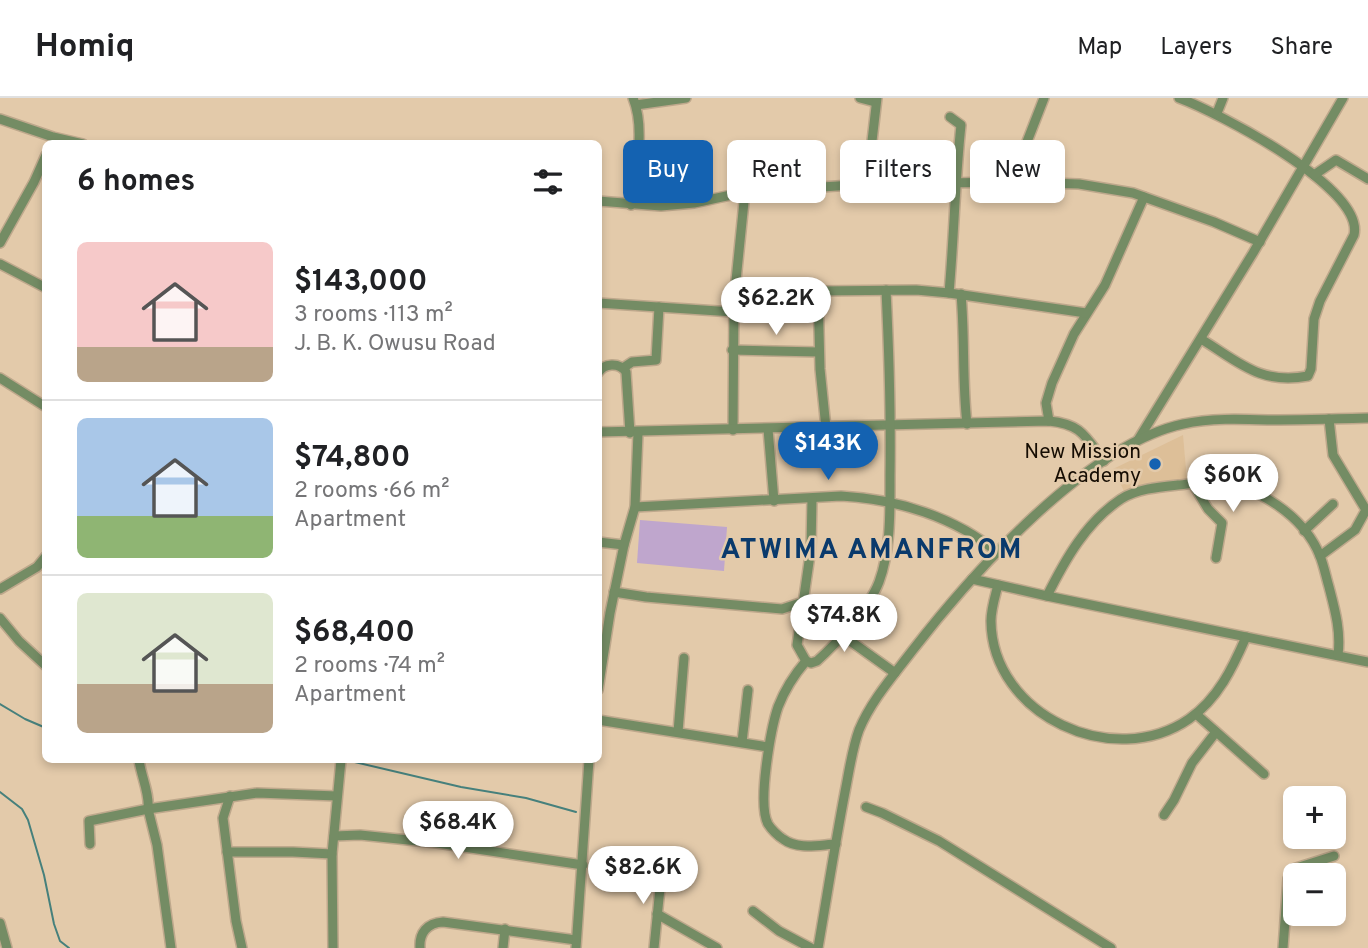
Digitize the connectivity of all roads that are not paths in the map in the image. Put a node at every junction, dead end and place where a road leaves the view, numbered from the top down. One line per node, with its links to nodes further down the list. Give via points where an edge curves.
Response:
1 (686, 98): 8 (street)
2 (860, 98): 7 (street)
3 (1044, 98): 14 (street)
4 (1179, 98): 9 (street)
5 (1223, 98): 9 (street)
6 (1343, 98): 16 (street)
7 (876, 100): 13 (street)
8 (635, 102): 26 (street, via 639,137)
9 (1217, 113): 16 (street)
10 (950, 117): 19 (street, via 961,125)
11 (0, 119): 12 (street)
12 (52, 140)
13 (872, 140)
14 (1027, 140)
15 (42, 164): 28 (street)
16 (1302, 165): 17 (street); 27 (street)
17 (1314, 175): 18 (street, via 1336,160); 38 (street, via 1335,193 1356,230 1314,319 1310,374 1282,379 1256,374)
18 (1368, 179)
19 (957, 183): 20 (street); 32 (street)
20 (970, 183)
21 (1065, 184): 23 (street)
22 (727, 196): 26 (street, via 694,203)
23 (1144, 197): 27 (street); 37 (street, via 1105,285)
24 (602, 201): 26 (street)
25 (744, 203): 36 (street)
26 (631, 205)
27 (1260, 242): 38 (street)
28 (0, 243)
29 (0, 264): 30 (street)
30 (42, 286)
31 (886, 290): 32 (street); 40 (street, via 818,291); 49 (street)
32 (949, 293): 33 (street)
33 (961, 294): 37 (street); 48 (street)
34 (602, 303): 35 (street)
35 (659, 307): 36 (street); 41 (street, via 656,360)
36 (733, 312): 39 (street)
37 (1086, 313): 47 (street, via 1048,393)
38 (1201, 339): 55 (street)
39 (732, 350): 40 (street); 52 (street)
40 (819, 352): 50 (street)
41 (623, 368): 42 (street, via 607,365); 54 (street)
42 (602, 369)
43 (0, 379): 44 (street)
44 (42, 405)
45 (1368, 418): 46 (street)
46 (1329, 419): 55 (street, via 1199,421); 64 (street, via 1333,455 1366,508)
47 (1049, 421): 48 (street); 56 (street, via 1076,427)
48 (967, 424): 49 (street)
49 (891, 426): 50 (street); 60 (street)
50 (826, 428): 51 (street)
51 (768, 429): 52 (street); 59 (street)
52 (733, 430): 54 (street)
53 (602, 432): 54 (street)
54 (634, 433): 62 (street)
55 (1138, 440): 56 (street)
56 (1104, 461): 68 (street)
57 (1193, 484): 65 (street, via 1223,483 1263,497 1284,509); 70 (street, via 1222,524); 76 (street, via 1140,491 1112,506 1080,539)
58 (812, 499): 59 (street); 60 (street, via 841,496); 77 (street)
59 (774, 502): 62 (street)
60 (890, 503): 68 (street, via 954,523); 82 (street, via 879,583)
61 (1333, 504): 65 (street)
62 (635, 507): 67 (street)
63 (1368, 529): 64 (street)
64 (1355, 530): 69 (street)
65 (1304, 531): 69 (street)
66 (602, 542): 67 (street)
67 (624, 545): 75 (street)
68 (998, 553): 72 (street)
69 (1320, 556): 84 (street, via 1338,624)
70 (1216, 558)
71 (42, 561): 74 (street)
72 (972, 579): 73 (street); 89 (street)
73 (998, 585): 76 (street); 91 (street, via 991,621 997,654 1023,698 1044,715 1087,735 1123,738 1162,733)
74 (0, 589)
75 (614, 592): 78 (street); 81 (street)
76 (1047, 596): 83 (street)
77 (803, 602): 78 (street); 80 (street)
78 (782, 610): 80 (street)
79 (0, 618): 87 (street)
80 (800, 624): 86 (street, via 797,647)
81 (602, 635)
82 (842, 635): 86 (street, via 817,661); 89 (street)
83 (1246, 637): 84 (street); 91 (street, via 1222,685)
84 (1338, 655): 88 (street)
85 (684, 658): 93 (street)
86 (806, 661): 96 (street, via 779,705)
87 (42, 662)
88 (1368, 662)
89 (895, 673): 109 (street, via 858,733)
90 (748, 690): 95 (street)
91 (1196, 714): 94 (street)
92 (602, 721): 93 (street)
93 (678, 732): 95 (street)
94 (1216, 732): 100 (street); 106 (street, via 1192,763)
95 (742, 742): 96 (street)
96 (768, 747): 109 (street, via 767,823 784,840 797,845)
97 (140, 763): 105 (street)
98 (341, 763): 102 (street)
99 (589, 763): 114 (street)
100 (1264, 774)
101 (230, 796): 102 (street); 103 (street); 107 (street)
102 (337, 796): 108 (street)
103 (210, 800): 105 (street); 107 (street)
104 (866, 807): 133 (street, via 939,841)
105 (148, 810): 110 (street, via 89,821); 124 (street)
106 (1164, 815)
107 (223, 818): 111 (street)
108 (334, 836): 112 (street); 114 (street, via 437,843)
109 (836, 844): 132 (street)
110 (90, 845)
111 (227, 852): 112 (street); 125 (street)
112 (332, 854): 126 (street)
113 (1334, 856): 134 (street, via 1293,869 1288,878)
114 (583, 865): 122 (street)
115 (661, 878): 117 (street)
116 (753, 911): 131 (street)
117 (657, 914): 119 (street); 121 (street)
118 (0, 923): 123 (street)
119 (672, 924): 121 (street); 130 (street)
120 (505, 929): 122 (street); 127 (street, via 438,922 426,928); 128 (street)
121 (655, 937): 129 (street)
122 (576, 944)
123 (7, 948)
124 (172, 948)
125 (242, 948)
126 (333, 948)
127 (420, 948)
128 (503, 948)
129 (654, 948)
130 (717, 948)
131 (811, 948)
132 (818, 948)
133 (1111, 948)
134 (1283, 948)

